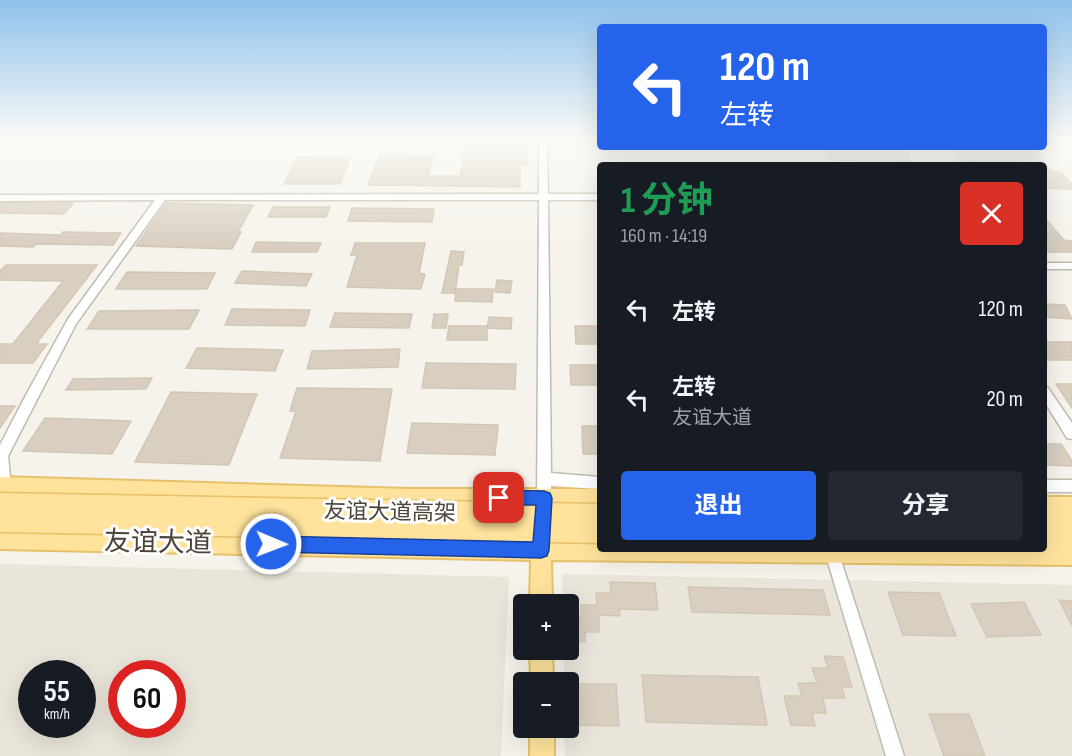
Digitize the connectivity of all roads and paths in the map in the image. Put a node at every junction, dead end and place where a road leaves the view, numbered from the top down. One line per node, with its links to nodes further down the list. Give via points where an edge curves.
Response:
1 (543, 176): 2 (street)
2 (543, 196): 3 (street); 5 (street); 13 (street)
3 (597, 197)
4 (0, 198): 5 (street)
5 (161, 199): 14 (street, via 72,322 1,456)
6 (1047, 266): 7 (street)
7 (1072, 266)
8 (1047, 396): 9 (street)
9 (1072, 434)
10 (597, 483): 13 (street)
11 (1047, 486): 12 (street)
12 (1072, 486)
13 (544, 489): 14 (main road, via 409,498); 15 (main road); 26 (street)
14 (1, 492): 18 (main road, 友谊大道高架, bridge)
15 (597, 498)
16 (1047, 506): 17 (main road)
17 (1072, 506)
18 (597, 514)
19 (0, 521): 22 (main road, 友谊大道高架, bridge)
20 (1047, 522): 21 (main road)
21 (1072, 522)
22 (597, 532)
23 (1047, 535): 24 (main road)
24 (1072, 535)
25 (0, 539): 26 (main road, 友谊大道)
26 (541, 550): 27 (main road, 友谊大道); 31 (main road)
27 (597, 550)
28 (832, 552): 34 (street)
29 (927, 552): 30 (main road, 友谊大道)
30 (1072, 555)
31 (541, 594)
32 (542, 738): 33 (main road)
33 (542, 756)
34 (895, 756)

